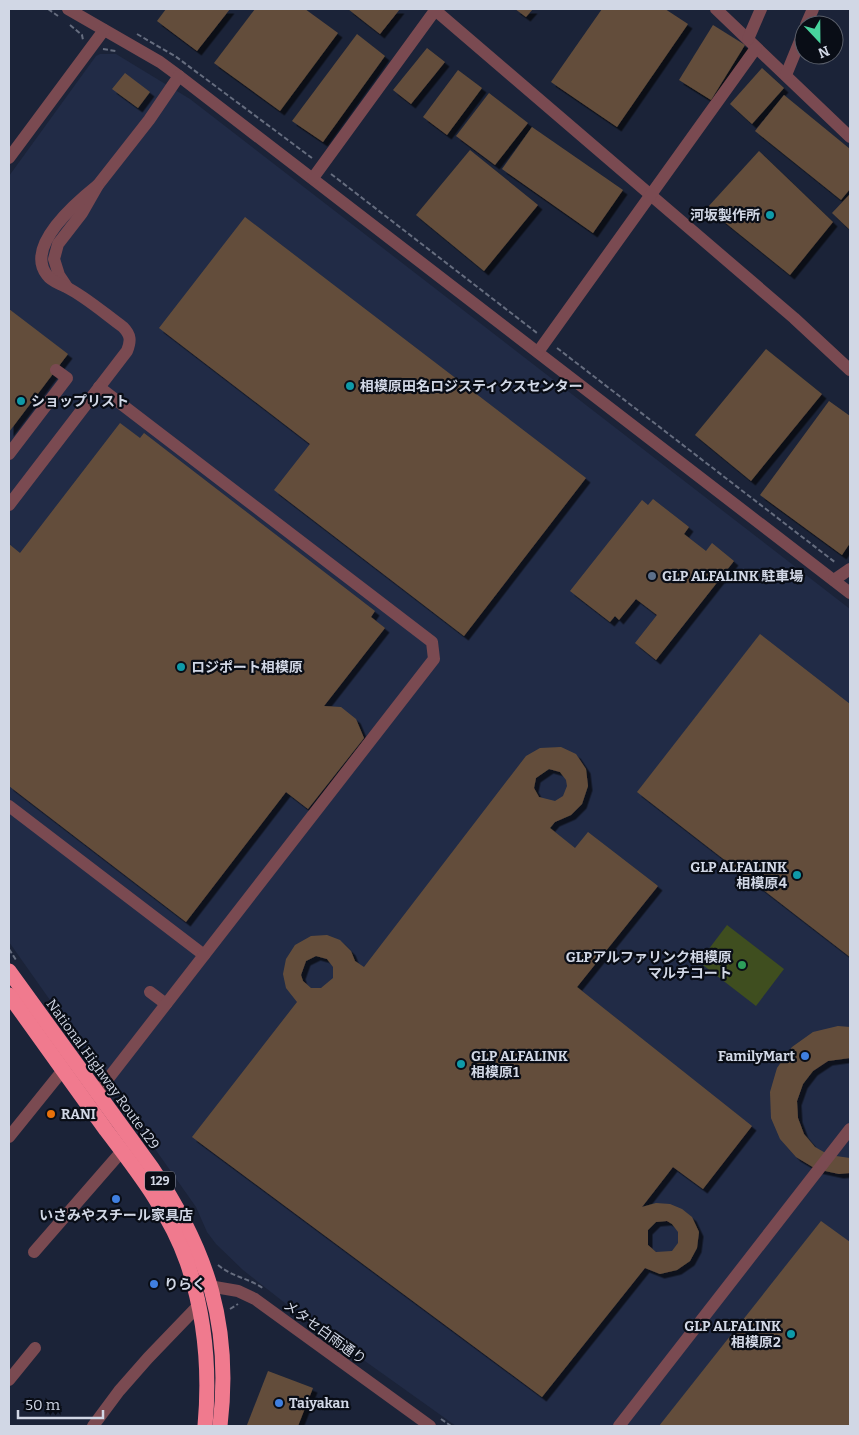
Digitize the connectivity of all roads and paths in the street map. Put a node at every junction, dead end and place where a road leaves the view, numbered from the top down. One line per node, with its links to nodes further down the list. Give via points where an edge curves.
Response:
1 (68, 9): 5 (street)
2 (716, 9): 7 (street)
3 (761, 9): 7 (street)
4 (436, 10): 13 (street); 15 (street)
5 (104, 30): 10 (street); 12 (street)
6 (131, 30): 13 (path, via 176,56)
7 (752, 44): 9 (street); 15 (street)
8 (794, 55): 9 (street)
9 (786, 75): 11 (street)
10 (179, 76): 14 (street); 20 (street, via 98,185 58,244 54,259 67,287 128,333 127,351)
11 (850, 137)
12 (9, 158)
13 (321, 166): 14 (street); 16 (path)
14 (313, 178): 17 (street)
15 (649, 195): 16 (street); 19 (street)
16 (547, 340): 17 (street); 23 (path)
17 (538, 352): 24 (street)
18 (56, 370): 21 (street, via 67,378)
19 (850, 370)
20 (99, 386): 22 (street); 27 (street, via 432,642 434,659)
21 (9, 454)
22 (9, 505)
23 (849, 570): 24 (street)
24 (834, 580): 25 (street)
25 (850, 593)
26 (9, 806): 27 (street)
27 (204, 955): 31 (street)
28 (9, 971): 33 (highway, National Highway Route 129 / 129)
29 (150, 992): 31 (street)
30 (9, 995): 32 (highway, 129)
31 (166, 1004): 33 (street)
32 (63, 1070): 35 (street); 36 (highway, 129)
33 (97, 1093): 41 (highway, National Highway Route 129 / 129, via 174,1201)
34 (850, 1129): 49 (street)
35 (9, 1137)
36 (122, 1151): 37 (street); 40 (highway, 129, via 167,1218)
37 (34, 1252)
38 (215, 1259): 39 (path)
39 (227, 1273)
40 (193, 1284): 41 (street, メタセ白雨通り); 42 (highway, 129)
41 (211, 1287): 47 (highway, National Highway Route 129 / 129, via 224,1362); 48 (street, メタセ白雨通り, via 238,1291 255,1299)
42 (198, 1306): 45 (street, via 119,1391); 46 (highway, 129, via 207,1365)
43 (35, 1348): 44 (street)
44 (9, 1380)
45 (93, 1426)
46 (204, 1426)
47 (220, 1426)
48 (430, 1426)
49 (619, 1426)

